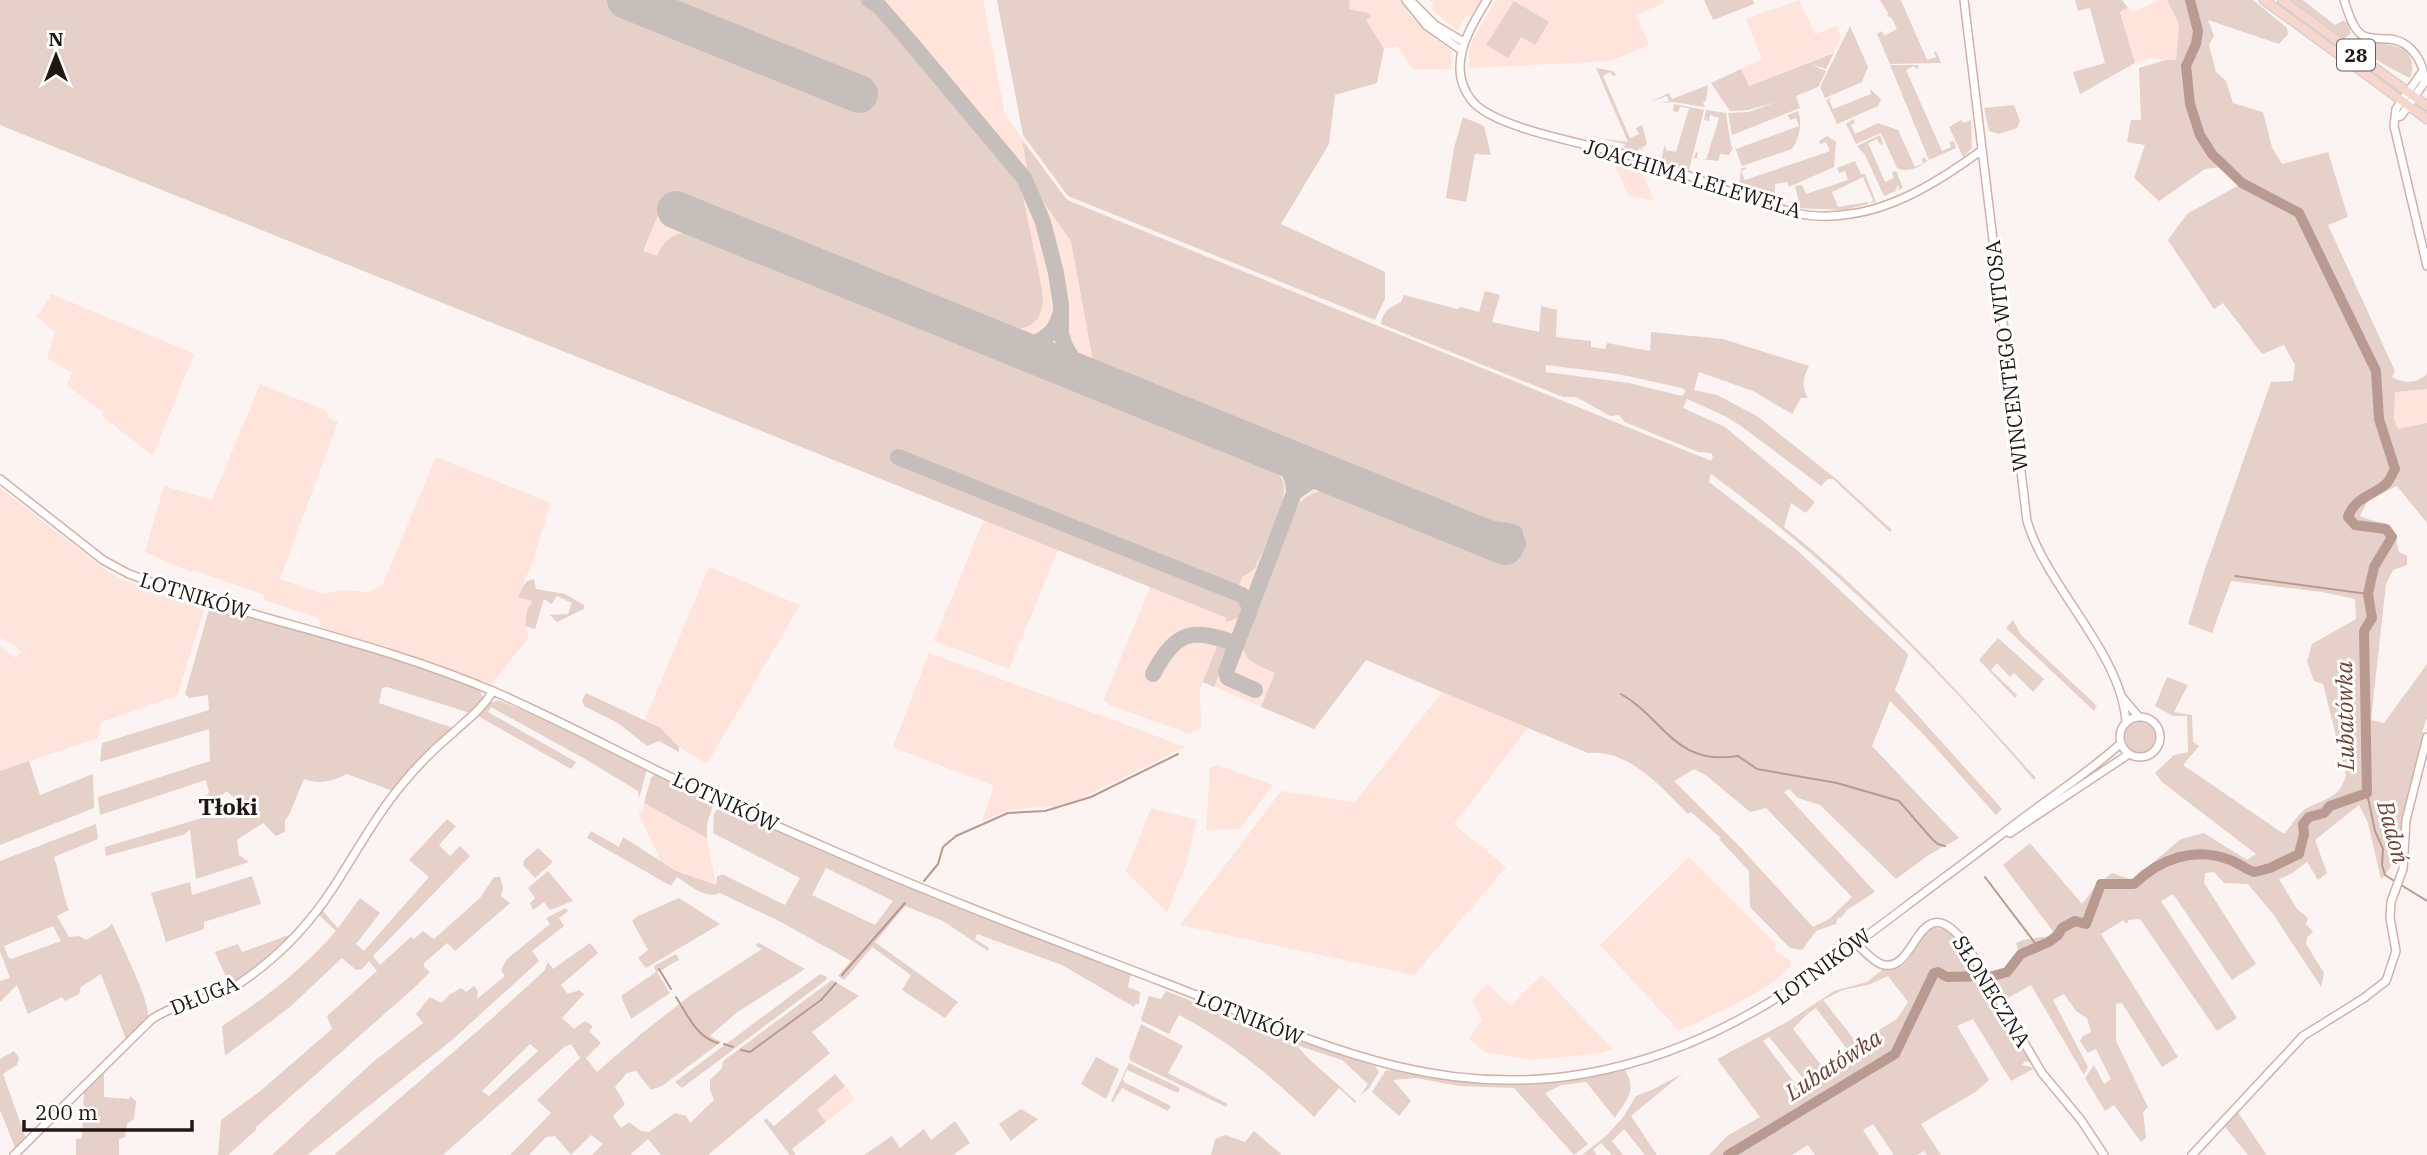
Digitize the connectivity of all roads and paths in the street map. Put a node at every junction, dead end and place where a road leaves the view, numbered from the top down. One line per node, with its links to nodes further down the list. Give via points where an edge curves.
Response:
1 (1408, 0): 7 (street)
2 (1487, 0): 7 (street)
3 (1964, 0): 12 (street, WINCENTEGO WITOSA)
4 (2264, 0): 9 (main road, 28)
5 (2282, 0): 8 (main road, 28)
6 (2344, 0): 8 (street, via 2360,34 2402,42 2416,55 2422,72)
7 (1462, 46): 12 (street, JOACHIMA LELEWELA, via 1460,71 1465,90 1487,113 1808,215 1852,214 1882,205 1932,183)
8 (2411, 94): 9 (street); 10 (main road, 28)
9 (2405, 103): 11 (main road, 28); 13 (street, via 2395,112 2394,126)
10 (2427, 106)
11 (2427, 119)
12 (1982, 150): 15 (street, WINCENTEGO WITOSA, via 2027,521)
13 (2427, 266)
14 (0, 480): 16 (street, LOTNIKÓW, via 129,574 402,657)
15 (2118, 690): 17 (street, WINCENTEGO WITOSA); 18 (street, WINCENTEGO WITOSA)
16 (493, 691): 23 (street, LOTNIKÓW, via 939,896 1318,1044 1414,1072 1476,1080 1537,1079 1629,1066 1697,1042 1745,1018); 24 (street, DŁUGA, via 405,780 307,925 228,990 152,1019)
17 (2138, 716): 18 (street); 21 (street, via 2155,724 2160,742 2147,756)
18 (2126, 722): 20 (street)
19 (2427, 737): 26 (street, via 2406,820 2403,869 2390,910 2396,953 2386,981 2303,1036)
20 (2120, 744): 21 (street); 22 (street, LOTNIKÓW)
21 (2129, 754): 22 (street, LOTNIKÓW)
22 (1997, 840): 23 (street, LOTNIKÓW)
23 (1855, 943): 25 (street, SŁONECZNA, via 1888,965 1907,954 1927,925 1942,923 1958,933 2047,1079)
24 (14, 1155)
25 (2104, 1155)
26 (2192, 1155)

